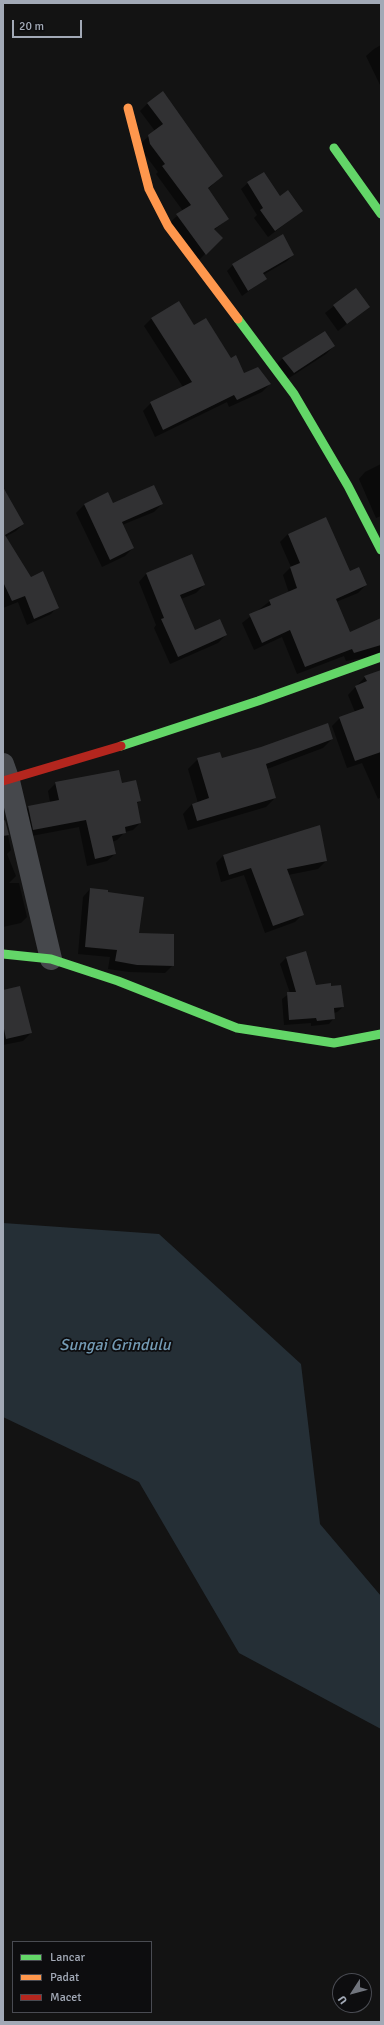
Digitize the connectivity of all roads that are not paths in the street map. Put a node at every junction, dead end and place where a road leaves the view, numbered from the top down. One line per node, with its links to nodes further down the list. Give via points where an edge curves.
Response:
1 (128, 108): 4 (street, via 148,189 168,226 294,394 348,486)
2 (334, 148): 3 (street)
3 (381, 214)
4 (381, 550)
5 (381, 657): 6 (street, via 258,701)
6 (5, 775): 8 (street)
7 (3, 954): 8 (street)
8 (51, 959): 9 (street, via 118,981 237,1028 334,1043)
9 (381, 1034)

